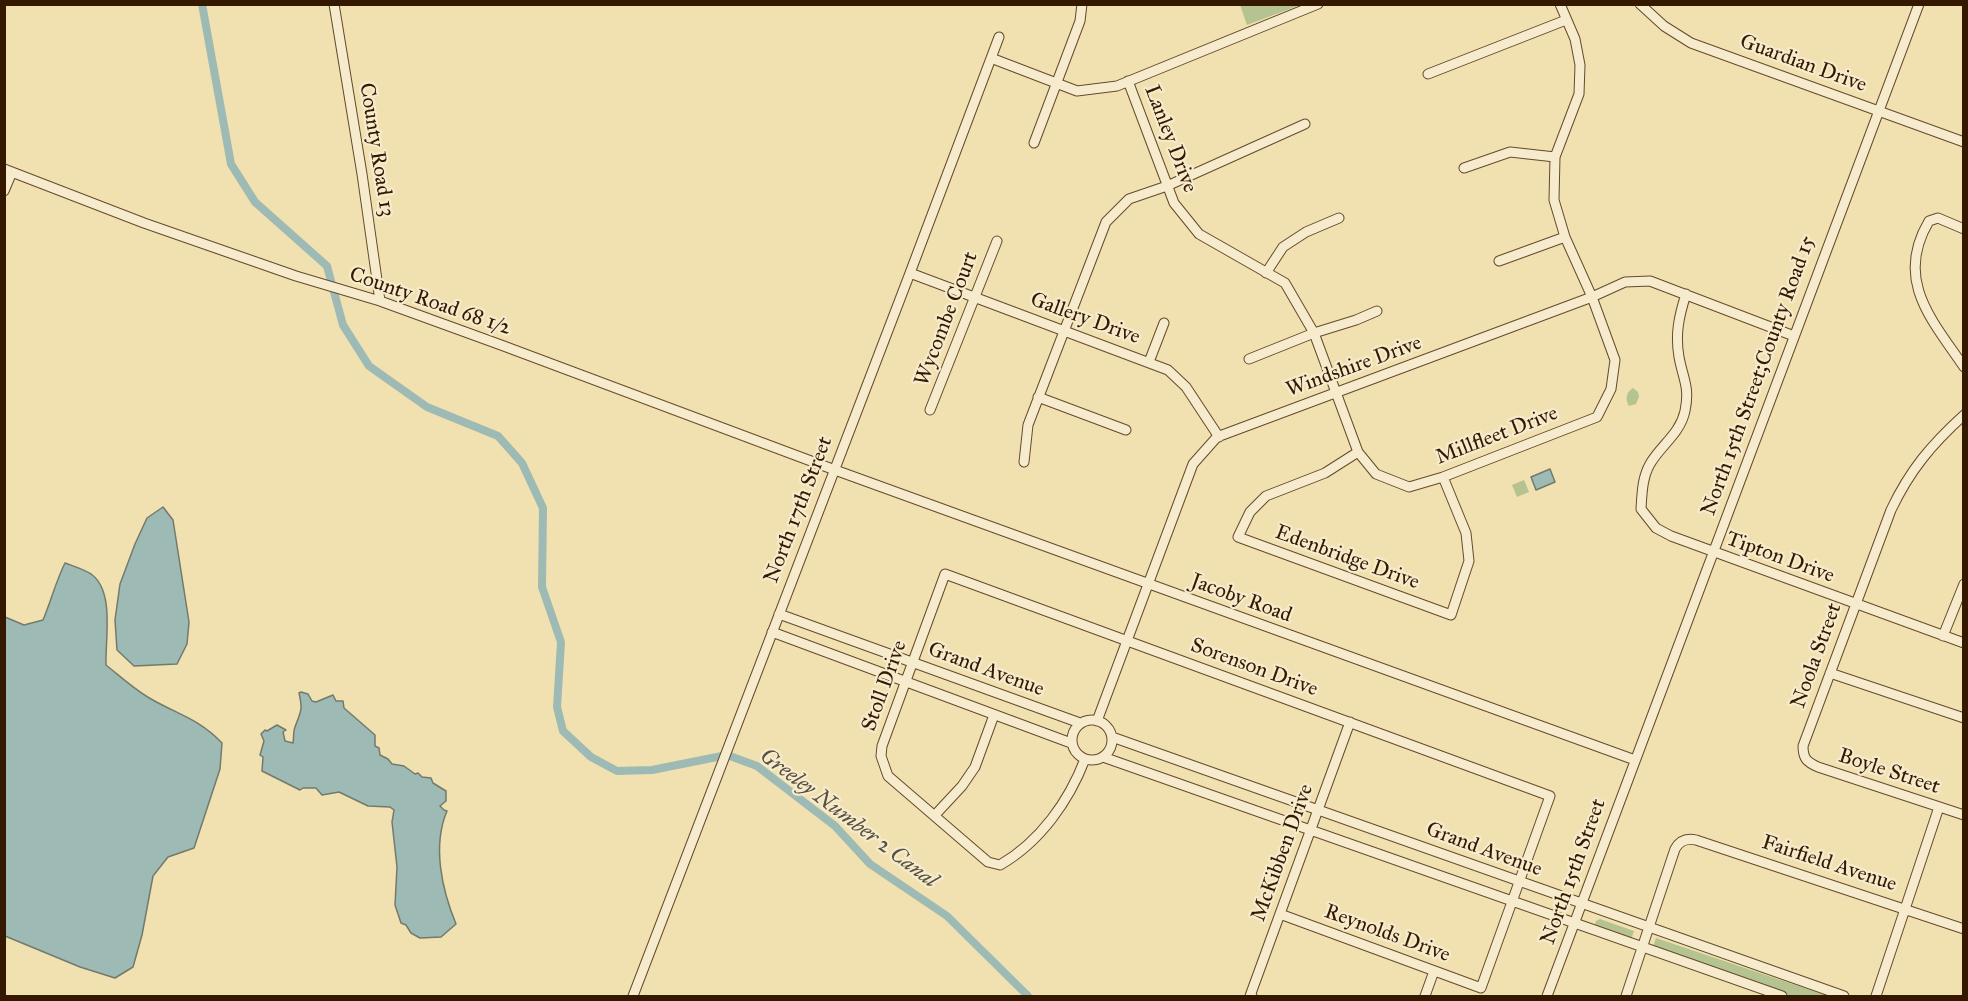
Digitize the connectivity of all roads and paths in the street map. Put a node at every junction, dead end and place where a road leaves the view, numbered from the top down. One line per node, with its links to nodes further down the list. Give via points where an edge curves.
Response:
1 (334, 4): 32 (street, County Road 13)
2 (1082, 4): 12 (street, via 1080,21)
3 (1318, 4): 11 (street)
4 (1560, 4): 7 (street)
5 (1640, 4): 13 (street, Guardian Drive, via 1691,43)
6 (1919, 4): 13 (street, North 15th Street;County Road 15)
7 (1566, 20): 10 (street); 17 (street, via 1580,65 1579,94)
8 (999, 37): 9 (street, North 17th Street)
9 (991, 58): 12 (street); 27 (street, North 17th Street)
10 (1428, 74)
11 (1128, 81): 12 (street, via 1077,92); 20 (street, Lanley Drive)
12 (1056, 84): 16 (street)
13 (1878, 111): 15 (street, Guardian Drive); 37 (street, North 15th Street;County Road 15)
14 (1305, 124): 20 (street)
15 (1964, 142)
16 (1034, 143)
17 (1555, 157): 18 (street, via 1510,152); 24 (street, via 1554,201)
18 (1464, 168)
19 (8, 170): 21 (street); 32 (street, County Road 68 1/2, via 144,224)
20 (1167, 186): 28 (street, Lanley Drive, via 1174,203 1199,234); 35 (street, via 1129,199 1106,222)
21 (4, 191)
22 (1339, 218): 28 (street, via 1283,247)
23 (1964, 229): 40 (street, via 1938,218 1929,221 1918,247 1914,276 1923,304)
24 (1565, 237): 26 (street); 31 (street)
25 (997, 241): 30 (street, Wycombe Court)
26 (1499, 261)
27 (910, 273): 30 (street, Gallery Drive); 49 (street, North 17th Street)
28 (1266, 273): 36 (street, Lanley Drive, via 1285,283)
29 (1686, 294): 31 (street, Windshire Drive, via 1650,281 1625,282); 37 (street, Windshire Drive); 51 (street, Tipton Drive, via 1678,319 1677,340 1688,398 1685,414 1677,432 1649,465 1641,509 1656,528)
30 (974, 297): 35 (street, Gallery Drive); 43 (street, Wycombe Court)
31 (1592, 297): 41 (street, Windshire Drive); 50 (street, Millfleet Drive, via 1616,360 1611,389 1597,417)
32 (380, 301): 49 (street, County Road 68 1/2)
33 (1377, 311): 36 (street)
34 (1164, 323): 39 (street)
35 (1063, 330): 39 (street, Gallery Drive); 42 (street)
36 (1314, 333): 38 (street); 41 (street, Lanley Drive)
37 (1794, 336): 51 (street, North 15th Street;County Road 15)
38 (1250, 359)
39 (1149, 362): 46 (street, Gallery Drive, via 1168,370 1186,387)
40 (1964, 368)
41 (1337, 392): 46 (street, Windshire Drive); 47 (street, Millfleet Drive)
42 (1038, 397): 45 (street); 48 (street, via 1028,425)
43 (930, 410)
44 (1964, 415): 55 (street, Noola Street, via 1939,437 1903,485)
45 (1126, 430)
46 (1219, 436): 53 (street, Windshire Drive, via 1193,464)
47 (1358, 452): 50 (street, Millfleet Drive, via 1376,474 1409,487); 50 (street, Edenbridge Drive, via 1324,473 1266,496 1250,512 1238,537 1451,615 1468,561 1466,533)
48 (1024, 462)
49 (835, 470): 53 (street, Jacoby Road); 56 (street, North 17th Street)
50 (1443, 477)
51 (1713, 553): 55 (street, Tipton Drive); 73 (street, North 15th Street;County Road 15)
52 (945, 574): 59 (street, Sorenson Drive); 61 (street, Stoll Drive)
53 (1148, 584): 59 (street, Windshire Drive); 73 (street, Jacoby Road)
54 (1964, 584): 58 (street)
55 (1855, 604): 58 (street, Tipton Drive); 62 (street, Noola Street)
56 (779, 614): 57 (street, North 17th Street); 61 (street, Grand Avenue)
57 (772, 632): 63 (street, Grand Avenue); 90 (street, North 17th Street)
58 (1943, 636): 60 (street, Tipton Drive)
59 (1127, 641): 66 (street, Windshire Drive); 67 (street, Sorenson Drive)
60 (1964, 643)
61 (912, 663): 63 (street, Stoll Drive); 68 (street, Grand Avenue)
62 (1830, 673): 65 (street); 74 (street, Noola Street, via 1803,746)
63 (905, 683): 64 (street, Grand Avenue); 77 (street, Stoll Drive, via 882,746 883,766 888,776)
64 (994, 716): 70 (street, Grand Avenue); 77 (street, via 975,767)
65 (1964, 718)
66 (1098, 721): 68 (street); 69 (street, via 1106,725)
67 (1350, 722): 76 (street, McKibben Drive); 80 (street, Sorenson Drive, via 1550,796)
68 (1080, 723): 70 (street)
69 (1112, 737): 71 (street, via 1110,750); 76 (street, Grand Avenue)
70 (1071, 743): 72 (street, via 1076,754)
71 (1103, 757): 72 (street); 79 (street, Grand Avenue)
72 (1085, 759): 77 (street, Stoll Drive, via 1061,808 1040,832 1000,865 988,862)
73 (1635, 760): 82 (street, North 15th Street)
74 (1805, 760): 75 (street, Boyle Street)
75 (1940, 807): 78 (street, Boyle Street); 83 (street)
76 (1318, 810): 79 (street, McKibben Drive); 80 (street, Grand Avenue)
77 (935, 815)
78 (1964, 815)
79 (1310, 830): 81 (street, Grand Avenue); 84 (street, McKibben Drive)
80 (1520, 882): 81 (street); 82 (street, Grand Avenue)
81 (1513, 901): 85 (street, Grand Avenue); 89 (street, Reynolds Drive, via 1481,988)
82 (1582, 904): 85 (street, North 15th Street); 86 (street, Grand Avenue)
83 (1905, 908): 86 (street, Fairfield Avenue, via 1696,840 1682,841 1675,849); 87 (street, Fairfield Avenue); 97 (street)
84 (1280, 914): 89 (street, Reynolds Drive); 91 (street, McKibben Drive)
85 (1575, 923): 88 (street, Grand Avenue); 93 (street, North 15th Street)
86 (1649, 927): 88 (street); 96 (street, Grand Avenue)
87 (1964, 929)
88 (1642, 947): 94 (street); 95 (street, Grand Avenue)
89 (1434, 970): 92 (street)
90 (633, 996)
91 (1251, 996)
92 (1425, 996)
93 (1547, 996)
94 (1626, 996)
95 (1782, 996)
96 (1844, 996)
97 (1876, 996)

